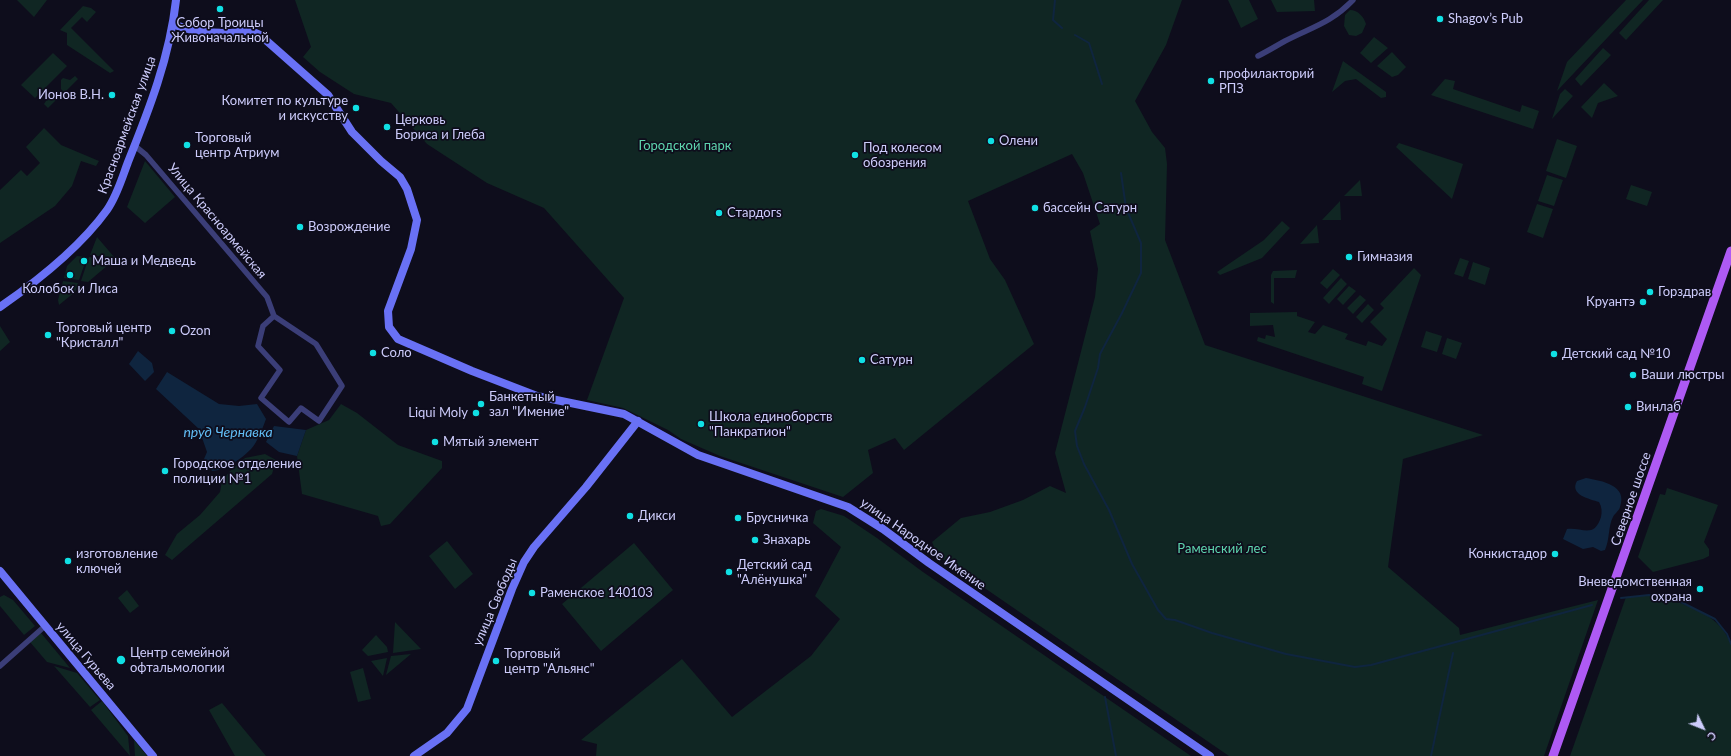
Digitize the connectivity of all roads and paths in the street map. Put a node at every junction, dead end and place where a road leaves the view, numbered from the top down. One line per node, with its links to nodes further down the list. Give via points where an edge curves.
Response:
1 (176, 0): 3 (street, Красноармейская улица)
2 (1354, 0): 4 (street, via 1329,21)
3 (173, 24): 5 (street, Красноармейская улица, via 160,73); 9 (street, улица Народное Имение, via 181,28 204,31 230,33 248,30 260,35 328,95 352,132 400,177 417,220 411,249 388,311 392,333 409,345 537,396 624,414)
4 (1258, 56)
5 (135, 146): 7 (street, Красноармейская улица, via 108,208 94,227 39,278); 8 (street, Улица Красноармейская, via 146,155 267,297)
6 (1731, 251): 16 (main road, Северное шоссе)
7 (0, 307)
8 (274, 316): 8 (street, via 316,344 342,386 319,421 302,408 289,422 261,398 280,370 258,346 263,326)
9 (638, 421): 14 (street, улица Свободы, via 524,562 467,709 447,733); 15 (street, улица Народное Имение, via 698,455 848,507)
10 (0, 571): 11 (street, улица Гурьева)
11 (45, 626): 12 (street); 13 (street, улица Гурьева)
12 (0, 666)
13 (153, 756)
14 (414, 756)
15 (1210, 756)
16 (1553, 756)

